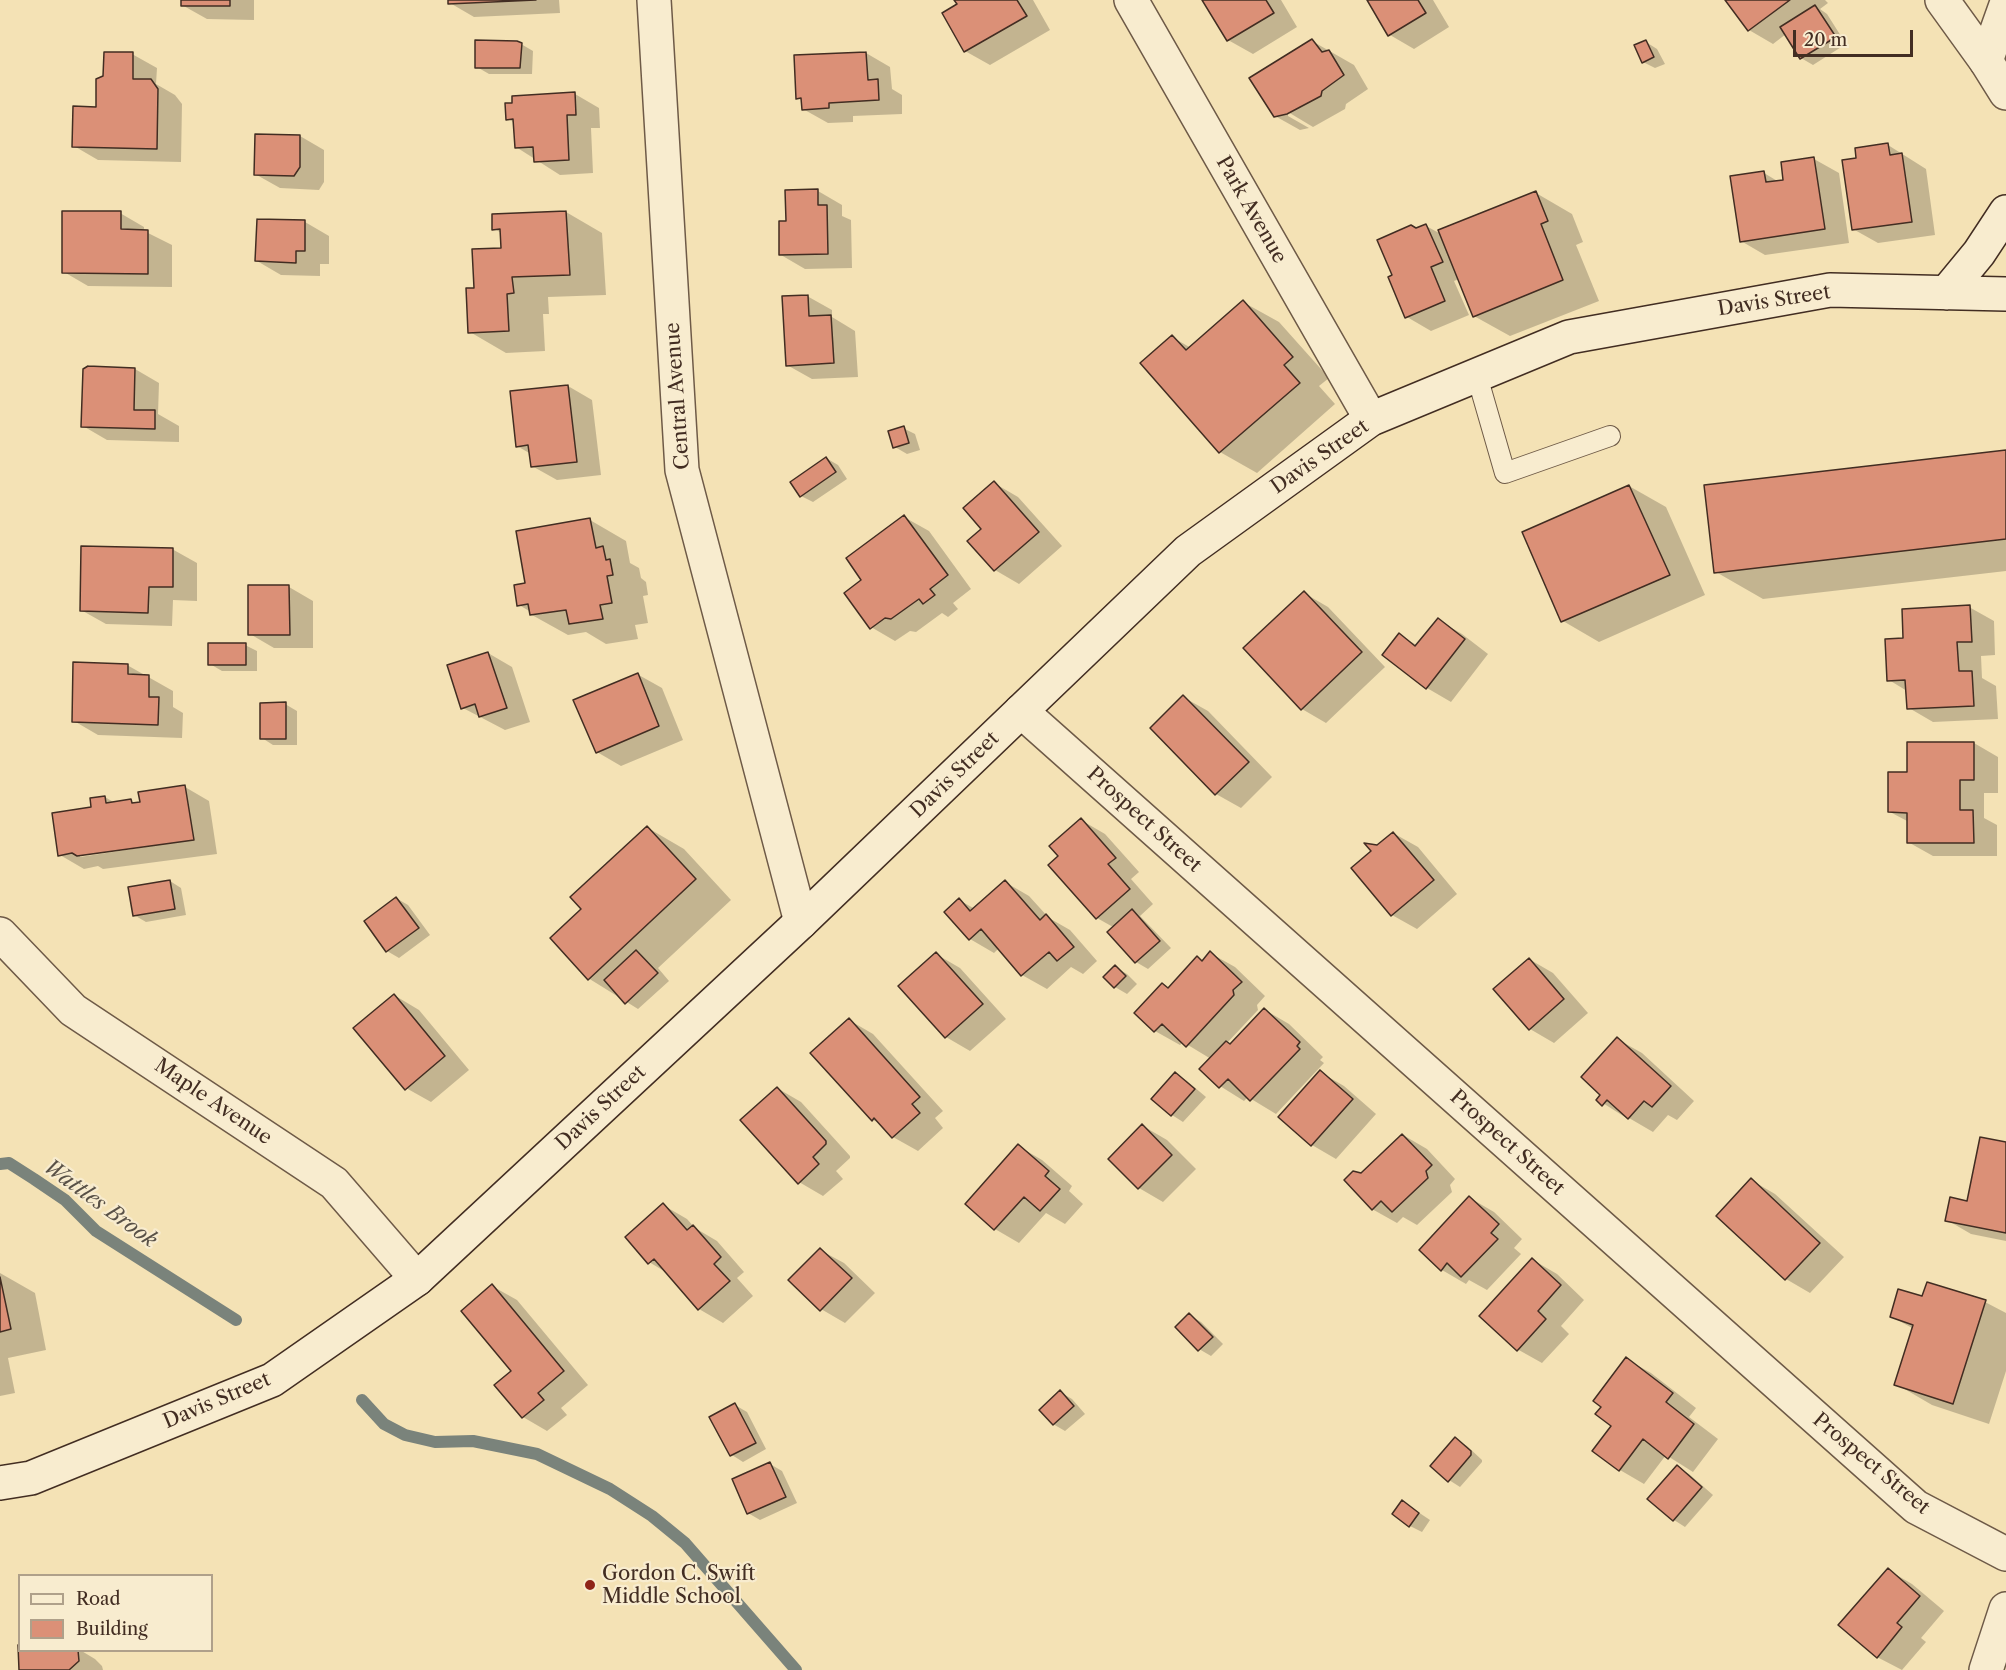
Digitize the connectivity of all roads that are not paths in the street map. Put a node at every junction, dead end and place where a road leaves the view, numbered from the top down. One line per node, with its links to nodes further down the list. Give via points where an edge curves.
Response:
1 (654, 0): 14 (street, Central Avenue, via 682,470)
2 (1131, 0): 11 (street, Park Avenue)
3 (1942, 0): 5 (street)
4 (2006, 5): 5 (street)
5 (1986, 61): 6 (street)
6 (2006, 93)
7 (2006, 212): 8 (street)
8 (1946, 293): 9 (street, Davis Street); 10 (street, Davis Street, via 1830,290 1569,337)
9 (2006, 294)
10 (1477, 376): 11 (street, Davis Street); 12 (lane, via 1505,472)
11 (1371, 419): 13 (street, Davis Street, via 1188,551)
12 (1610, 436)
13 (1022, 711): 14 (street, Davis Street); 18 (street, Prospect Street, via 1916,1507)
14 (801, 922): 16 (street, Davis Street)
15 (0, 934): 16 (street, Maple Avenue, via 74,1010 334,1183)
16 (417, 1279): 17 (street, Davis Street, via 272,1380 31,1478)
17 (0, 1483)
18 (2006, 1554)
19 (2006, 1609): 20 (street)
20 (1986, 1670)

